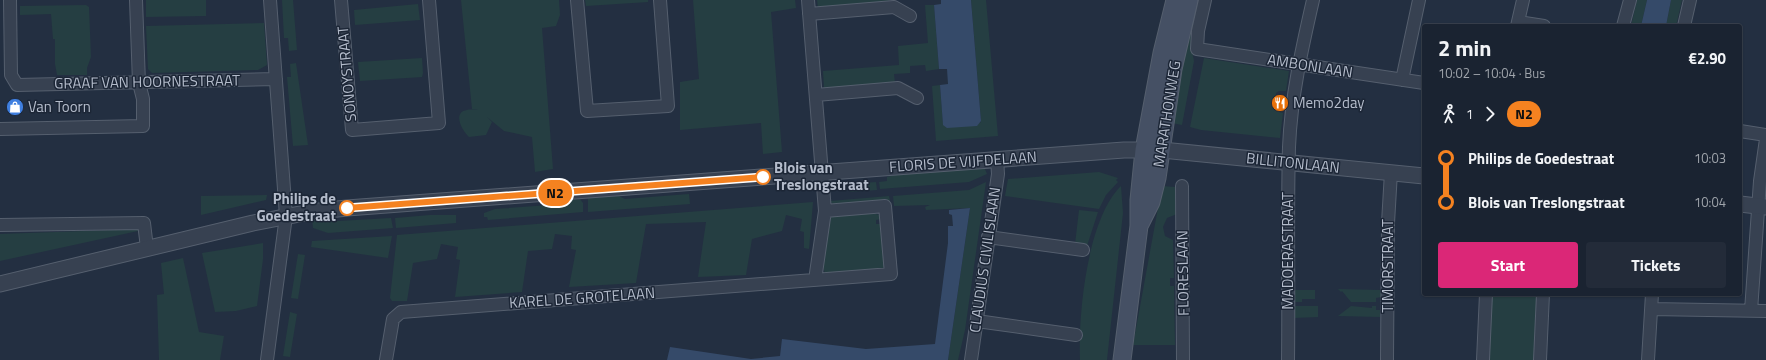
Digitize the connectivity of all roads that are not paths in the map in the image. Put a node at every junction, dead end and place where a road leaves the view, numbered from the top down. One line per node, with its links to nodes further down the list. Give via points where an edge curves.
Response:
1 (10, 0): 25 (street, GRAAF VAN HOORNESTRAAT, via 11,75 17,85)
2 (136, 0): 25 (street)
3 (270, 0): 23 (street)
4 (341, 0): 5 (street, SONOYSTRAAT, via 352,130 439,123)
5 (429, 0)
6 (577, 0): 7 (street, via 587,111 668,106)
7 (660, 0)
8 (808, 0): 17 (street)
9 (1175, 0): 33 (main road, MARATHONWEG, via 1162,53)
10 (1189, 0): 34 (main road, MARATHONWEG, via 1173,69)
11 (1205, 0): 22 (street, AMBONLAAN, via 1197,49)
12 (1313, 0): 22 (street, MADOERASTRAAT)
13 (1419, 0): 24 (street)
14 (1523, 0): 19 (street)
15 (1630, 0): 20 (street)
16 (1690, 0): 21 (street)
17 (809, 14): 18 (street, via 894,7); 27 (street)
18 (910, 16)
19 (1518, 24)
20 (1624, 24)
21 (1684, 24)
22 (1298, 65): 24 (street, AMBONLAAN); 36 (street, MADOERASTRAAT)
23 (276, 79): 25 (street, GRAAF VAN HOORNESTRAAT); 44 (street)
24 (1402, 80): 26 (street, AMBONLAAN)
25 (139, 83): 29 (street, via 143,99 143,126)
26 (1422, 83)
27 (816, 95): 28 (street, via 898,88); 38 (street)
28 (917, 98)
29 (0, 129)
30 (1742, 131): 31 (street)
31 (1766, 135)
32 (1766, 139): 42 (street)
33 (1144, 150): 34 (street, FLORIS DE VIJFDELAAN); 35 (street, FLORIS DE VIJFDELAAN); 46 (main road, MARATHONWEG)
34 (1162, 150): 36 (street, BILLITONLAAN); 46 (main road, MARATHONWEG, via 1151,202)
35 (997, 159): 38 (street, FLORIS DE VIJFDELAAN); 47 (street, CLAUDIUS CIVILISLAAN, via 998,174)
36 (1290, 162): 37 (street, BILLITONLAAN); 65 (street, MADOERASTRAAT, via 1287,192)
37 (1391, 172): 39 (street, BILLITONLAAN); 66 (street, TIMORSTRAAT)
38 (822, 173): 43 (street); 44 (street, FLORIS DE VIJFDELAAN, via 347,208)
39 (1422, 176)
40 (1182, 186): 64 (street, FLORESLAAN)
41 (1742, 204): 42 (street)
42 (1762, 206): 56 (street)
43 (825, 211): 50 (street); 50 (street, KAREL DE GROTELAAN, via 885,206 891,274)
44 (286, 216): 48 (street, FLORIS DE VIJFDELAAN); 60 (street)
45 (0, 225): 48 (street, via 144,223)
46 (1139, 226): 63 (main road, MARATHONWEG)
47 (988, 237): 49 (street); 58 (street, CLAUDIUS CIVILISLAAN)
48 (146, 248): 51 (street, FLORIS DE VIJFDELAAN)
49 (1083, 250)
50 (815, 280): 61 (street, KAREL DE GROTELAAN, via 401,312 393,319)
51 (0, 284)
52 (1486, 296): 67 (street)
53 (1542, 296): 68 (street)
54 (1652, 296): 55 (street)
55 (1651, 309): 56 (street); 69 (street)
56 (1751, 310): 57 (street)
57 (1766, 311)
58 (977, 321): 59 (street); 62 (street, CLAUDIUS CIVILISLAAN)
59 (1076, 335)
60 (267, 360)
61 (386, 360)
62 (970, 360)
63 (1122, 360)
64 (1184, 360)
65 (1288, 360)
66 (1387, 360)
67 (1483, 360)
68 (1540, 360)
69 (1648, 360)

